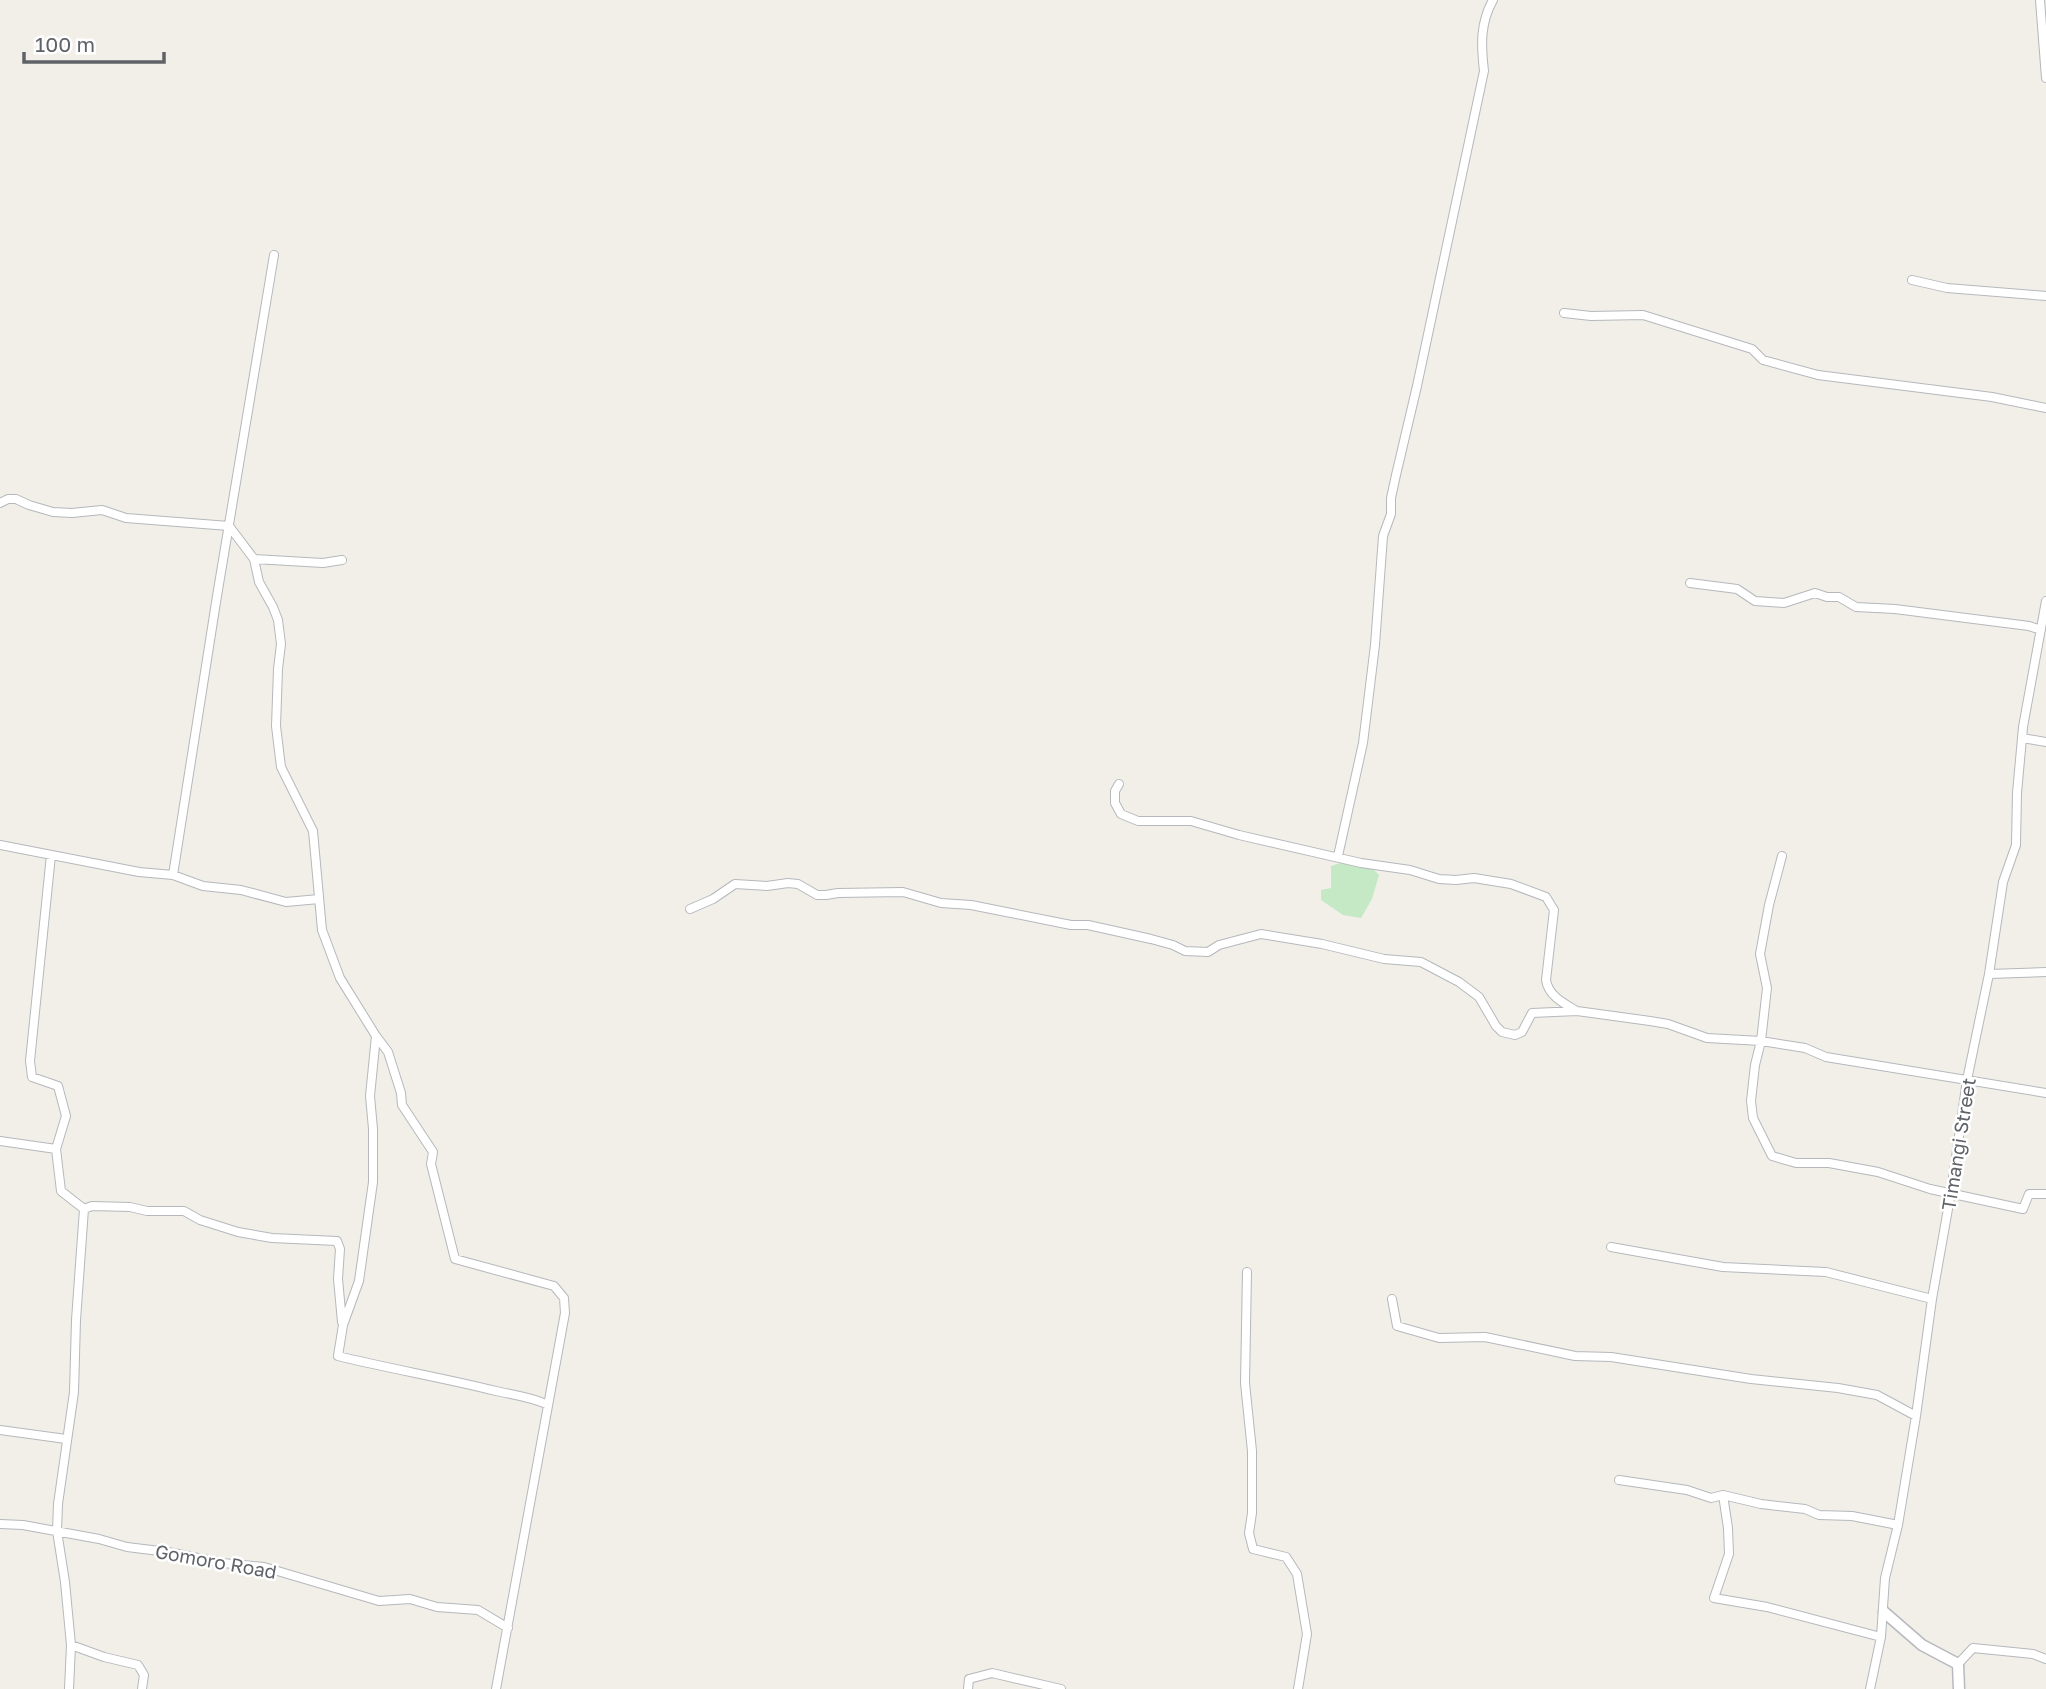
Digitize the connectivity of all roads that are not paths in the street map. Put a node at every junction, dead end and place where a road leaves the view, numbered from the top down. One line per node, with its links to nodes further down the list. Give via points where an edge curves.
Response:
1 (1493, 0): 21 (street, via 1485,14 1481,41 1484,71 1384,536 1363,743)
2 (2040, 0): 3 (street)
3 (2046, 78)
4 (274, 255): 10 (street)
5 (1912, 280): 6 (street, via 1947,288)
6 (2046, 296)
7 (1564, 313): 8 (street, via 1643,315 1752,349 1763,360 1818,375)
8 (2046, 408)
9 (0, 503): 10 (street, via 16,499 53,512 102,510 126,518)
10 (229, 526): 11 (street); 23 (street)
11 (254, 559): 12 (street); 24 (street, via 259,582 278,620 276,726 281,767 313,831)
12 (342, 560)
13 (1690, 583): 15 (street, via 1737,589 1755,601 1784,603 1815,593 1839,597 1856,607)
14 (2046, 601): 15 (street, Timangi Street)
15 (2041, 630): 16 (street, Timangi Street)
16 (2022, 738): 17 (street); 27 (street, Timangi Street, via 2015,845 2003,883)
17 (2046, 742)
18 (1119, 784): 21 (street, via 1115,803 1121,814 1138,821 1191,821)
19 (0, 845): 20 (street)
20 (51, 855): 23 (street); 34 (street, via 30,1061 33,1077 58,1086 66,1116)
21 (1338, 856): 28 (street, via 1439,879 1511,884 1546,897 1554,910 1547,987)
22 (1783, 856): 30 (street, via 1760,954 1767,988)
23 (173, 874): 24 (street, via 203,886 286,902)
24 (319, 899): 29 (street, via 322,930 340,978)
25 (690, 909): 28 (street, via 735,884 798,884 817,895 903,892 941,903 1088,925 1185,951 1208,952 1261,934 1421,962 1479,997 1496,1026 1514,1035 1522,1031 1532,1013)
26 (2046, 972): 27 (street)
27 (1989, 974): 31 (street, Timangi Street)
28 (1577, 1011): 30 (street, via 1668,1024 1707,1038)
29 (376, 1037): 42 (street, via 370,1096 373,1182 359,1281); 43 (street, via 388,1052 402,1105 433,1152 431,1164 455,1259 554,1286 564,1298)
30 (1761, 1041): 31 (street, via 1805,1048 1826,1058); 35 (street, via 1751,1101 1753,1118 1772,1156 1878,1172)
31 (1967, 1080): 32 (street); 35 (street, Timangi Street)
32 (2046, 1093)
33 (0, 1141): 34 (street)
34 (56, 1149): 37 (street, via 61,1191)
35 (1951, 1192): 36 (street, via 2022,1209 2029,1194); 41 (street, Timangi Street)
36 (2046, 1194)
37 (84, 1209): 42 (street, via 184,1211 238,1232 337,1241); 46 (street, via 74,1392)
38 (1611, 1247): 41 (street, via 1723,1267 1826,1272)
39 (1247, 1272): 63 (street, via 1245,1383 1252,1451 1249,1532 1253,1549 1286,1557 1297,1574 1307,1634)
40 (1392, 1298): 44 (street, via 1397,1326 1439,1338 1485,1337 1575,1356 1838,1388 1877,1395)
41 (1932, 1298): 44 (street, Timangi Street)
42 (343, 1325): 43 (street, via 338,1356)
43 (548, 1405): 53 (street)
44 (1916, 1416): 50 (street, Timangi Street)
45 (0, 1430): 46 (street)
46 (66, 1439): 51 (street)
47 (1619, 1480): 48 (street, via 1711,1498)
48 (1723, 1495): 50 (street); 54 (street, via 1729,1554 1714,1598)
49 (0, 1524): 51 (street, Gomoro Road)
50 (1898, 1525): 52 (street, Timangi Street, via 1887,1562)
51 (57, 1531): 53 (street, Gomoro Road, via 127,1547 264,1567 379,1601 410,1599 478,1609); 55 (street)
52 (1884, 1612): 54 (street, Timangi Street); 57 (street, via 1922,1645)
53 (508, 1628): 60 (street)
54 (1881, 1637): 64 (street, Timangi Street)
55 (71, 1645): 58 (street); 59 (street, via 138,1665 144,1675)
56 (2046, 1659): 57 (street, via 1973,1648)
57 (1958, 1664): 65 (street)
58 (69, 1689)
59 (142, 1689)
60 (496, 1689)
61 (968, 1689): 62 (street, via 969,1679 992,1673)
62 (1061, 1689)
63 (1298, 1689)
64 (1870, 1689)
65 (1959, 1689)

